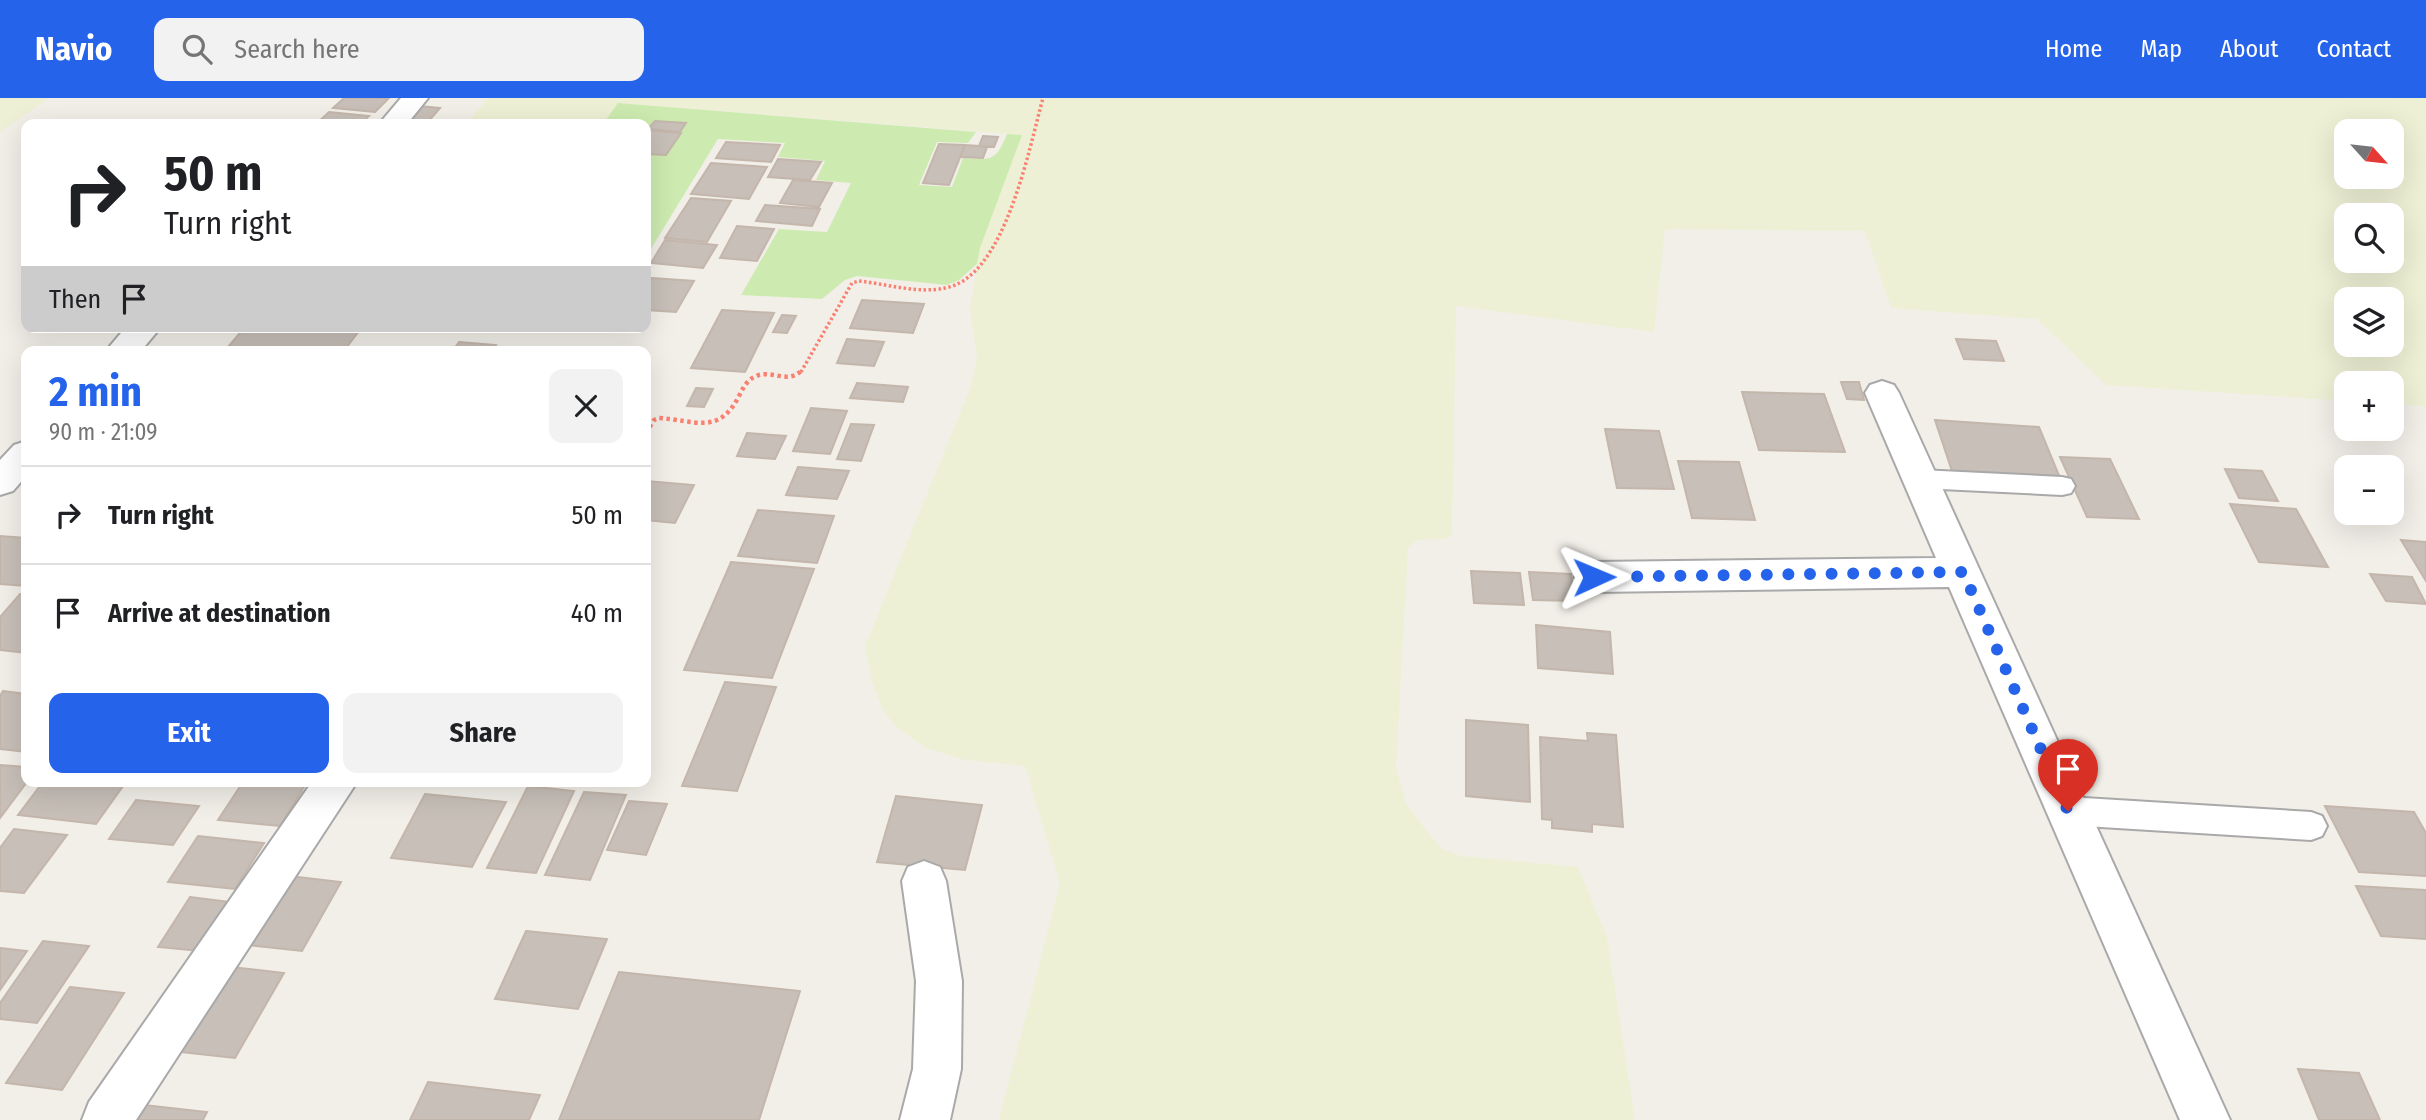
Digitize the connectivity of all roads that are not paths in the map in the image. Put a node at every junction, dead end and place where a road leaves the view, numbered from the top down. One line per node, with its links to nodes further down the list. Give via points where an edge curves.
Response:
1 (415, 98): 2 (street)
2 (397, 119)
3 (139, 333): 4 (street)
4 (127, 346)
5 (1882, 393): 7 (street)
6 (21, 459): 8 (street)
7 (1920, 479): 9 (lane); 10 (street)
8 (0, 482)
9 (2062, 486)
10 (1963, 572): 11 (street); 13 (street)
11 (1594, 577)
12 (333, 787): 16 (street)
13 (2068, 811): 14 (lane); 18 (street)
14 (2312, 826)
15 (924, 881): 17 (street, via 939,981 937,1069)
16 (107, 1120)
17 (925, 1120)
18 (2205, 1120)

